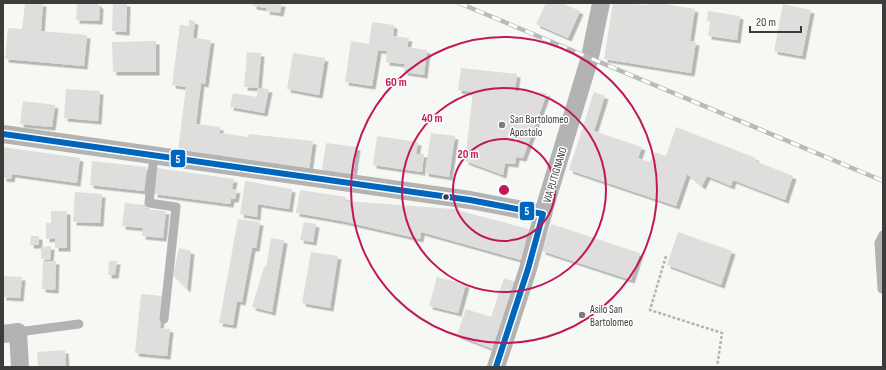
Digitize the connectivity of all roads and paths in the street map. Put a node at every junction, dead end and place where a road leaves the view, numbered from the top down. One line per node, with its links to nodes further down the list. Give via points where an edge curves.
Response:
1 (601, 3): 4 (street, VIA PUTIGNANO, via 590,58)
2 (3, 134): 3 (street, VIA PUTIGNANO)
3 (154, 155): 4 (street, VIA PUTIGNANO, via 470,200); 8 (lane, via 149,204 176,207)
4 (543, 214): 12 (street)
5 (883, 235): 7 (lane, via 879,243)
6 (666, 256): 13 (path, via 650,310 722,334)
7 (882, 289)
8 (164, 319)
9 (79, 324): 10 (lane)
10 (10, 333): 11 (street)
11 (20, 367)
12 (496, 367)
13 (717, 367)

